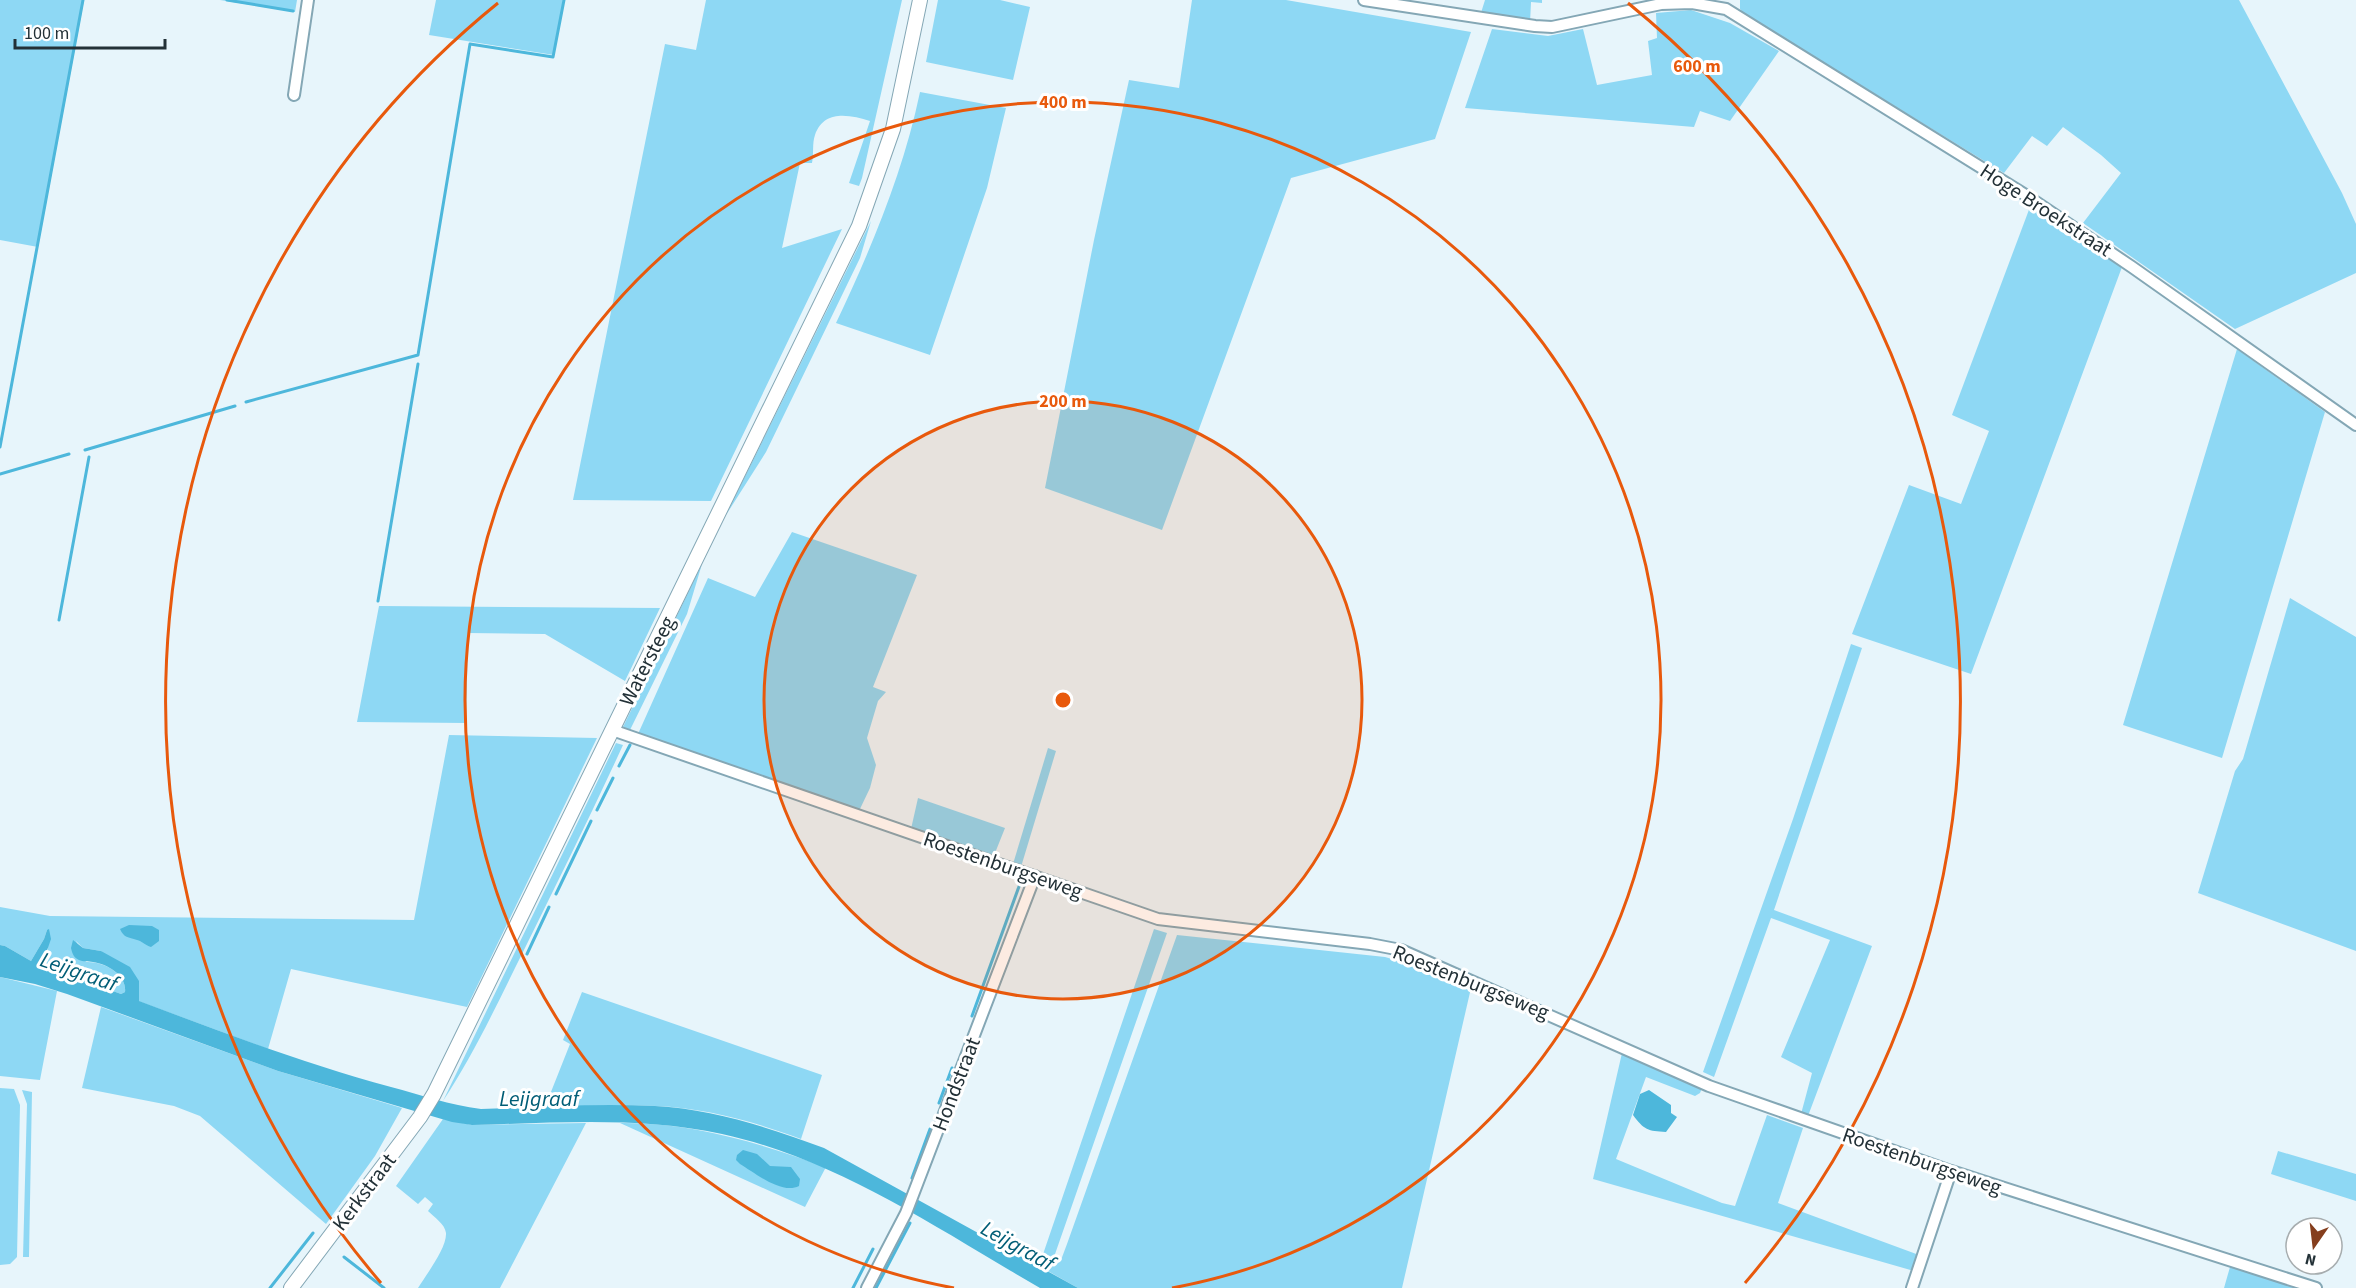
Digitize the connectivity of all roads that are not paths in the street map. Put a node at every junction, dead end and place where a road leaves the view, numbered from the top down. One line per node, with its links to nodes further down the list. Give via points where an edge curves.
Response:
1 (308, 0): 5 (street)
2 (920, 0): 7 (street, Watersteeg, via 893,129 859,226)
3 (1364, 0): 4 (street, via 1535,27 1552,27 1661,4)
4 (1727, 4): 6 (street, Hoge Broekstraat, via 2027,196)
5 (294, 95)
6 (2356, 425)
7 (612, 730): 8 (street, Roestenburgseweg); 9 (street, Watersteeg)
8 (1035, 876): 10 (street, Roestenburgseweg, via 1158,919 1401,950 1709,1086); 12 (street, Hondstraat, via 906,1214)
9 (434, 1094): 11 (street, Kerkstraat)
10 (1951, 1171): 13 (street); 14 (street, Roestenburgseweg)
11 (291, 1288)
12 (867, 1288)
13 (1912, 1288)
14 (2316, 1288)

